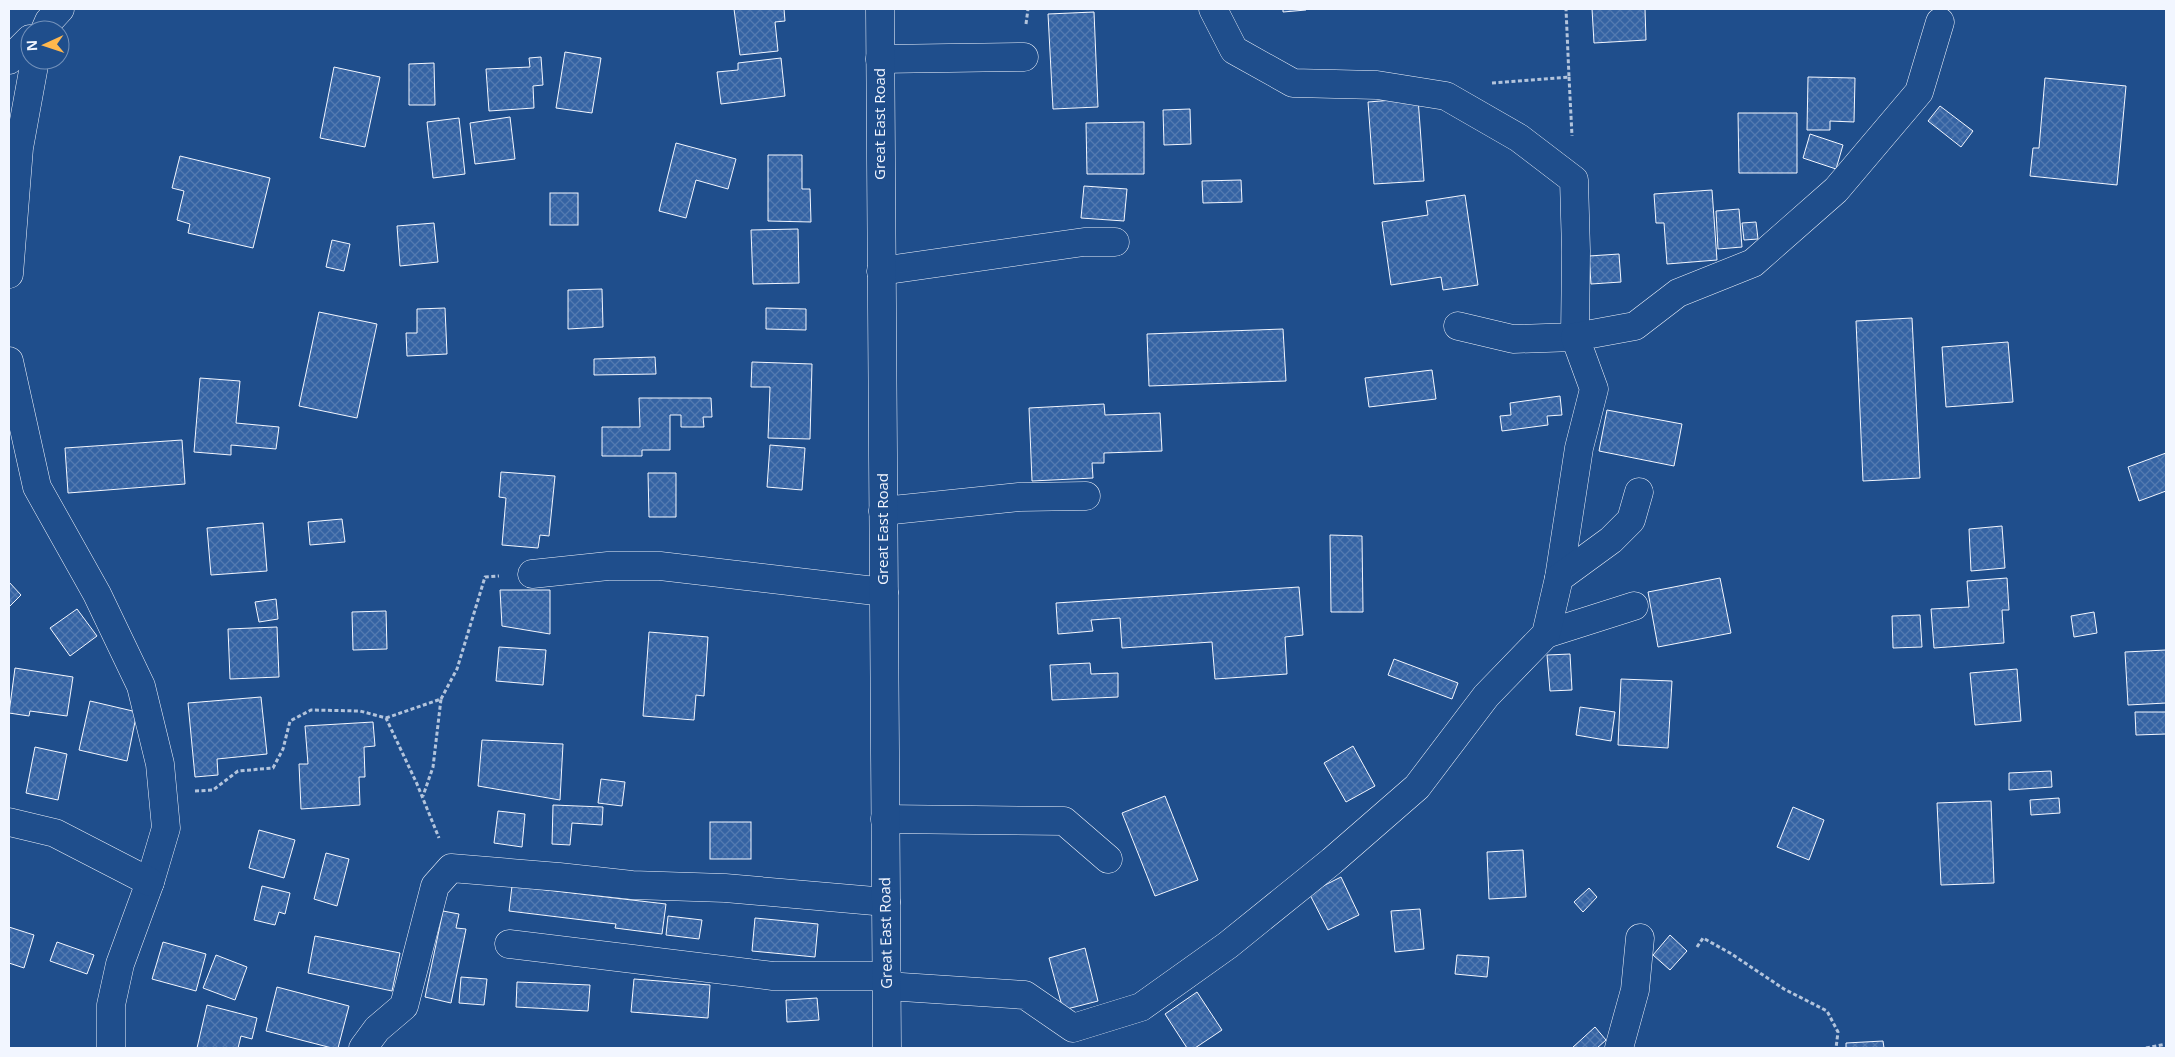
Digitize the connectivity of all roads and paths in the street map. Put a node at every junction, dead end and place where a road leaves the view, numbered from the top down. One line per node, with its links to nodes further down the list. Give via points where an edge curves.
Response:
1 (880, 9): 7 (main road, Great East Road)
2 (1213, 9): 11 (main road, via 1234,50 1293,82 1377,84)
3 (1566, 9): 10 (path)
4 (1940, 22): 17 (main road, via 1919,92 1836,190 1754,262 1678,293 1636,326)
5 (20, 50): 8 (main road)
6 (1024, 57): 7 (main road)
7 (880, 59): 14 (main road, Great East Road)
8 (9, 60)
9 (33, 70): 15 (main road, via 19,148)
10 (1570, 77): 11 (path, via 1477,84); 12 (path)
11 (1446, 96): 12 (main road, via 1519,138)
12 (1574, 180): 17 (main road)
13 (1116, 242): 14 (main road, via 1084,242)
14 (882, 272): 21 (main road, Great East Road)
15 (9, 274)
16 (1458, 326): 17 (main road, via 1513,339)
17 (1575, 337): 23 (main road, via 1594,389 1579,448)
18 (9, 361): 29 (main road, via 37,487 97,594 141,686 160,764)
19 (1639, 492): 23 (main road, via 1631,520 1611,540)
20 (1086, 496): 21 (main road, via 1019,497)
21 (883, 511): 24 (main road, Great East Road)
22 (532, 574): 24 (main road, via 608,566 660,566); 27 (path, via 485,577 457,669)
23 (1559, 578): 26 (main road)
24 (884, 592): 31 (main road, Great East Road)
25 (1634, 606): 26 (main road)
26 (1546, 634): 40 (main road, via 1486,696 1417,787 1228,945 1141,1007 1072,1028 1025,995)
27 (441, 699): 28 (path); 30 (path, via 433,767)
28 (386, 718): 29 (path, via 360,710 311,710 290,721 283,749 273,768 238,771 214,790); 30 (path)
29 (163, 793): 35 (main road, via 166,828)
30 (422, 796): 34 (path)
31 (885, 819): 33 (main road, via 1064,821); 36 (main road, Great East Road)
32 (9, 822): 35 (main road, via 55,833)
33 (1108, 859)
34 (451, 868): 36 (main road, via 632,885 724,888); 43 (main road, via 435,886 404,1006 377,1028)
35 (150, 882): 42 (main road, via 120,964 111,1005)
36 (886, 902): 40 (main road, Great East Road)
37 (1640, 938): 45 (main road, via 1635,990)
38 (509, 944): 40 (main road, via 773,976)
39 (1697, 947): 46 (path, via 1703,938 1827,1012 1838,1032)
40 (886, 981): 44 (main road, Great East Road)
41 (2166, 1044): 47 (path)
42 (111, 1048)
43 (363, 1048)
44 (887, 1048)
45 (1619, 1048)
46 (1836, 1048)
47 (2146, 1048)

